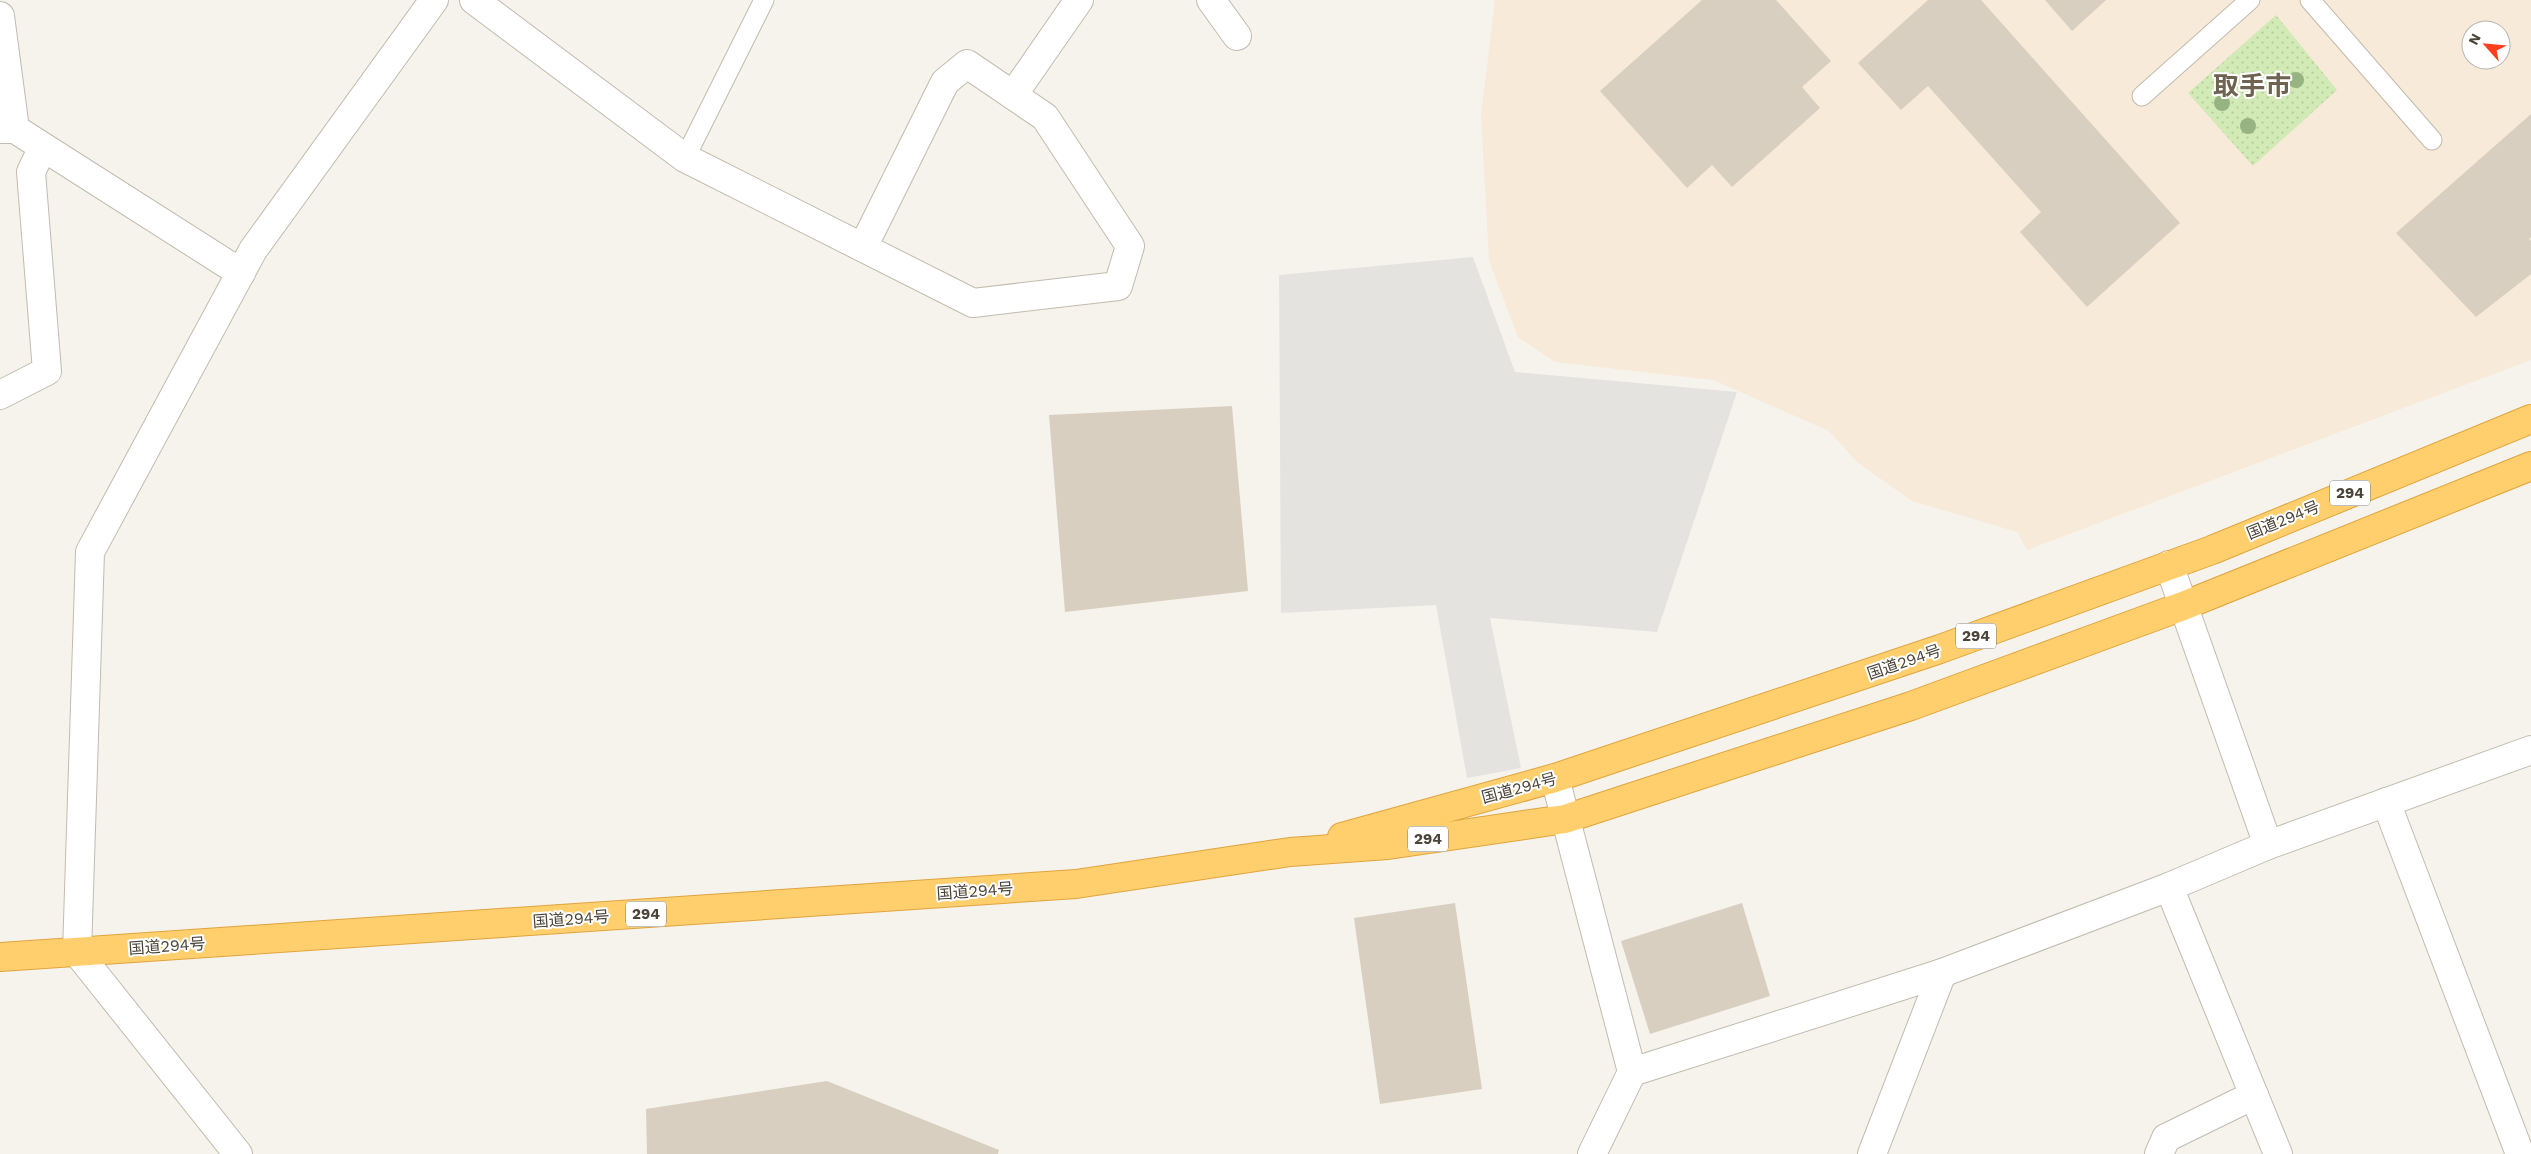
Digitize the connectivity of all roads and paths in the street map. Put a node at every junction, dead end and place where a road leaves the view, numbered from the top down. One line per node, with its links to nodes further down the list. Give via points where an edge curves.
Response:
1 (434, 0): 17 (street, via 253,250)
2 (474, 0): 15 (street)
3 (764, 0): 15 (lane)
4 (1079, 0): 10 (street)
5 (1211, 0): 9 (street)
6 (2250, 0): 11 (lane)
7 (2310, 0): 13 (lane)
8 (0, 16): 12 (street)
9 (1237, 36)
10 (1013, 95): 16 (street, via 967,64 945,82); 16 (street, via 1045,116 1130,246 1118,286 974,303)
11 (2142, 96)
12 (8, 129): 14 (street)
13 (2432, 140)
14 (43, 147): 17 (street); 18 (street, via 30,172 47,371)
15 (685, 158): 16 (street)
16 (863, 248)
17 (241, 273): 30 (street, via 90,552)
18 (0, 395)
19 (2531, 419): 21 (highway, 国道294号 / 294)
20 (2531, 466): 22 (highway, 国道294号 / 294)
21 (2169, 565): 22 (street); 24 (highway, 国道294号 / 294, via 1921,656)
22 (2183, 606): 26 (highway, 国道294号 / 294, via 1912,706); 27 (street)
23 (2531, 750): 25 (street)
24 (1555, 778): 26 (street); 28 (highway, 国道294号 / 294)
25 (2386, 802): 27 (street); 40 (street)
26 (1565, 819): 28 (highway, 国道294号 / 294, via 1388,845); 33 (street)
27 (2268, 845): 29 (street)
28 (1290, 852): 30 (highway, 国道294号 / 294, via 1076,884)
29 (2169, 887): 32 (street); 34 (street)
30 (77, 952): 31 (highway, 国道294号 / 294); 35 (street)
31 (0, 957)
32 (1942, 973): 33 (street); 37 (street)
33 (1632, 1072): 36 (street)
34 (2254, 1095): 38 (street, via 2166,1138); 39 (street)
35 (238, 1154)
36 (1592, 1154)
37 (1872, 1154)
38 (2159, 1154)
39 (2278, 1154)
40 (2520, 1154)

